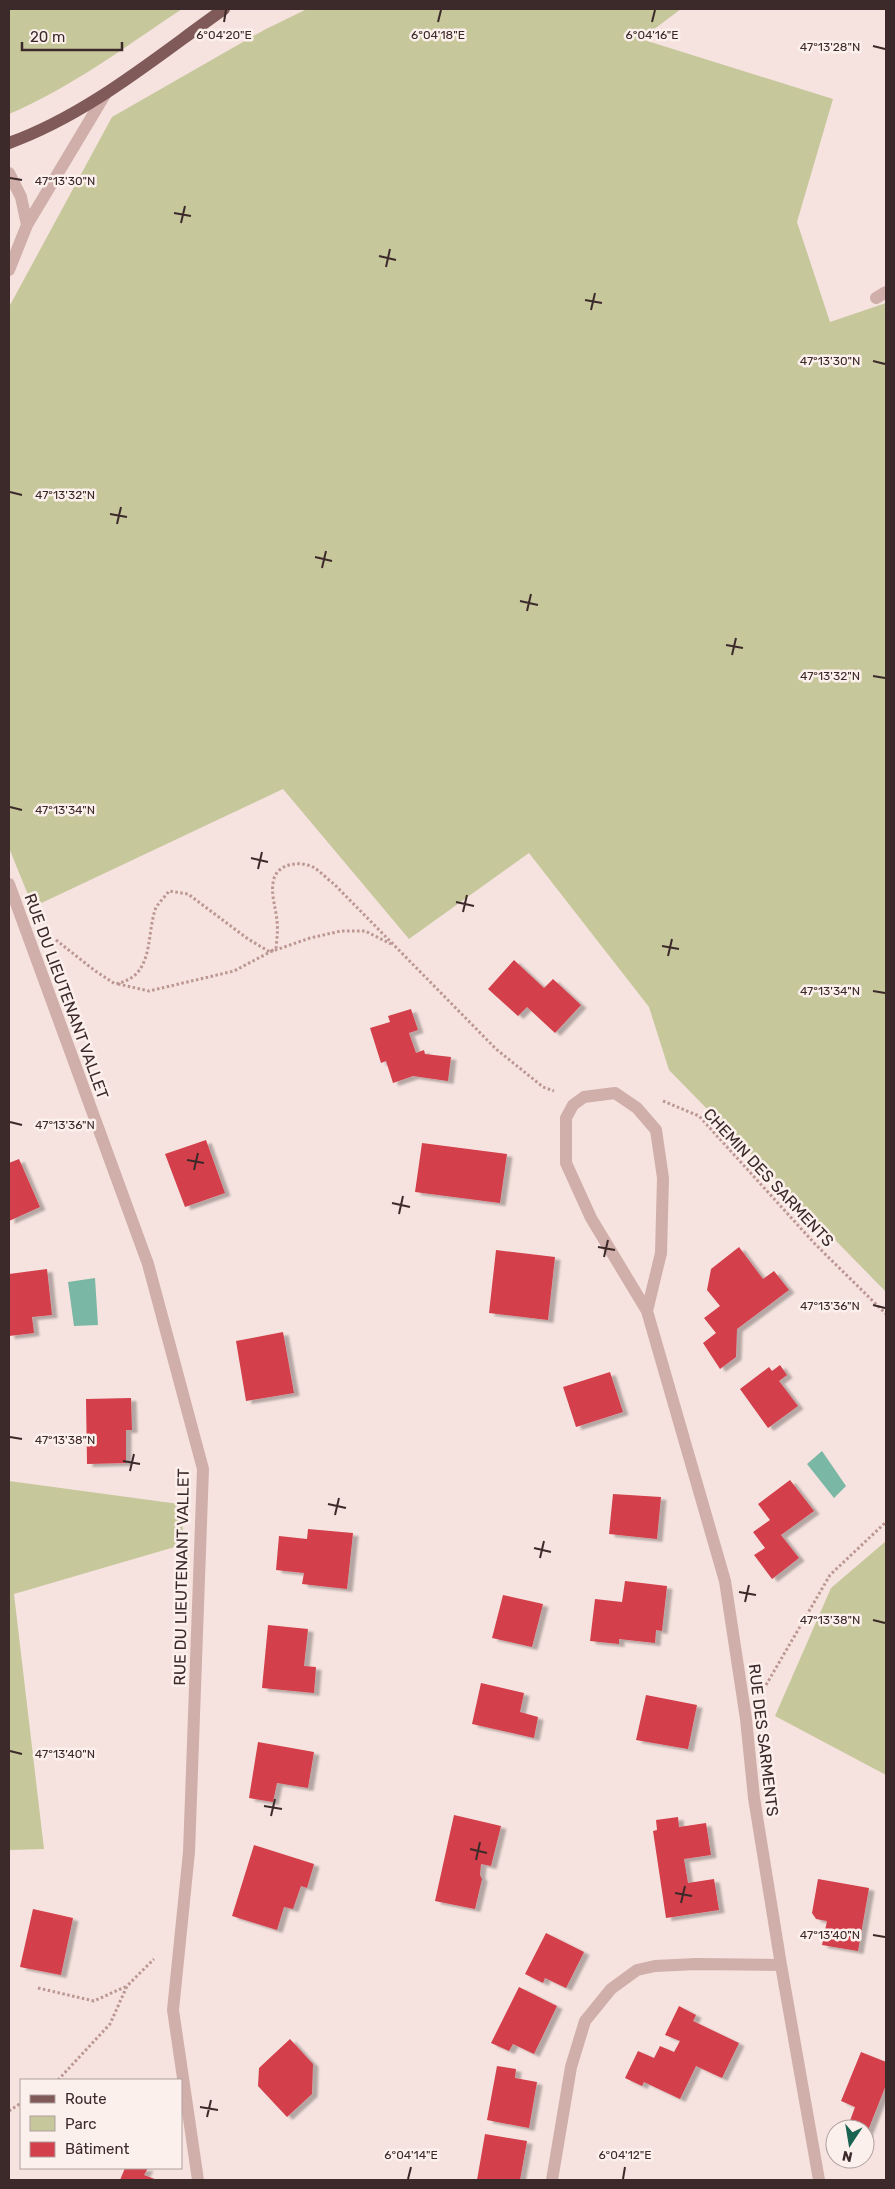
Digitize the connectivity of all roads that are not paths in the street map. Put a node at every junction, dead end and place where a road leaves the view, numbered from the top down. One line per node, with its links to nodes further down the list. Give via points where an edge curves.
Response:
1 (224, 9): 2 (main road)
2 (106, 93): 3 (main road, via 56,122); 5 (street)
3 (9, 143)
4 (9, 173): 5 (street, via 21,197)
5 (27, 225): 6 (street)
6 (9, 270)
7 (9, 884): 10 (street, RUE DU LIEUTENANT VALLET, via 148,1264 202,1469 189,1852 173,2010)
8 (647, 1311): 8 (street, RUE DES SARMENTS, via 591,1218 566,1163 566,1118 573,1105 584,1097 615,1093 637,1108 656,1130 663,1178 661,1253); 9 (street, RUE DES SARMENTS, via 725,1581 746,1719 754,1798)
9 (781, 1965): 11 (street, via 655,1966 638,1970 611,1989 585,2021 571,2068); 12 (street, RUE DES SARMENTS)
10 (198, 2180)
11 (552, 2180)
12 (819, 2180)

